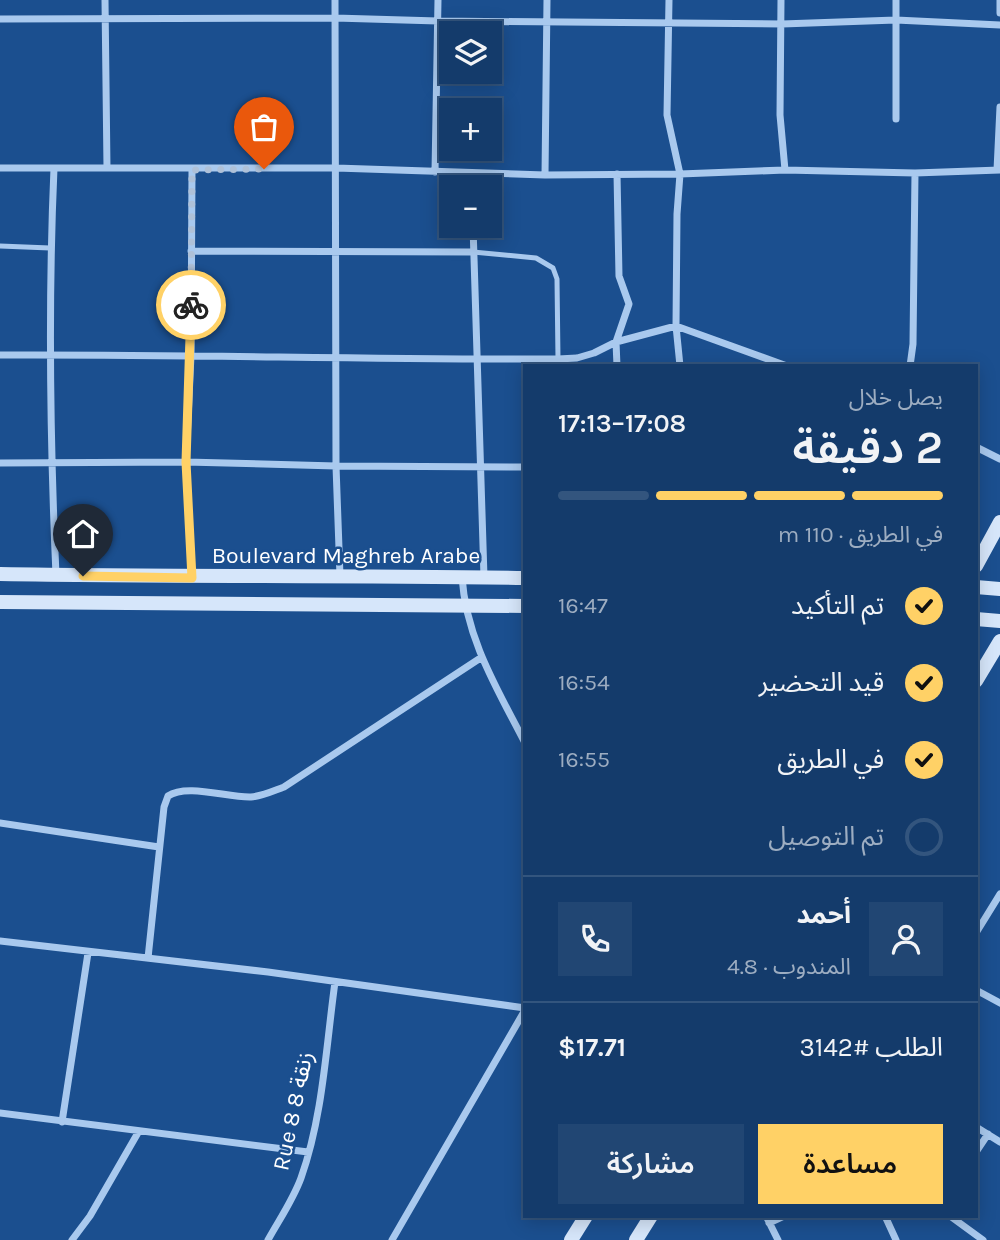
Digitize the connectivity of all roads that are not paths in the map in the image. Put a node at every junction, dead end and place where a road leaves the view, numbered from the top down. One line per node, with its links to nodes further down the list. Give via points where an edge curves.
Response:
1 (105, 0): 12 (street)
2 (335, 0): 10 (street)
3 (438, 0): 14 (street)
4 (547, 0): 15 (street)
5 (668, 0): 16 (street)
6 (781, 0): 17 (street)
7 (896, 0): 13 (street)
8 (1000, 0): 9 (street)
9 (1000, 13)
10 (335, 18): 12 (street); 14 (street); 24 (street)
11 (0, 19): 12 (street)
12 (104, 19): 23 (street)
13 (896, 20): 17 (street); 18 (street); 20 (street)
14 (438, 21): 15 (street); 28 (street)
15 (547, 22): 16 (street); 33 (street)
16 (668, 22): 17 (street); 32 (street, via 667,115)
17 (782, 24): 26 (street, via 780,115)
18 (1000, 25)
19 (1000, 107): 27 (street)
20 (896, 119)
21 (0, 168): 22 (street)
22 (54, 168): 23 (street); 36 (street)
23 (107, 168): 25 (street)
24 (336, 168): 25 (street); 28 (street); 37 (street)
25 (192, 170): 38 (street)
26 (785, 170): 30 (street); 32 (street)
27 (998, 170): 30 (street)
28 (435, 172): 29 (street)
29 (474, 173): 33 (street)
30 (915, 173): 51 (street)
31 (617, 174): 32 (street); 33 (street); 41 (street, via 619,276 629,304)
32 (680, 174): 40 (street)
33 (545, 175)
34 (473, 238): 39 (street)
35 (0, 246): 36 (lane)
36 (50, 248): 43 (street)
37 (337, 250): 38 (street); 39 (street); 45 (street)
38 (191, 251): 44 (street)
39 (473, 252): 46 (street); 47 (lane, via 536,258 553,268)
40 (676, 326): 41 (street); 49 (street); 50 (street)
41 (616, 342): 47 (street, via 586,356); 48 (street)
42 (0, 355): 43 (street)
43 (50, 355): 44 (street); 54 (street)
44 (191, 355): 45 (street); 55 (street)
45 (335, 359): 46 (street); 57 (street)
46 (476, 359): 47 (street); 58 (street)
47 (558, 359)
48 (617, 364)
49 (680, 364)
50 (781, 364)
51 (910, 364)
52 (978, 448): 53 (street)
53 (1000, 459)
54 (51, 462): 55 (street); 56 (street); 63 (street)
55 (186, 462): 57 (street); 66 (street)
56 (0, 463)
57 (336, 466): 58 (street); 64 (street)
58 (481, 466): 59 (street); 65 (street)
59 (523, 467)
60 (1000, 522): 61 (street)
61 (978, 562)
62 (0, 574): 63 (street, Boulevard Maghreb Arabe)
63 (56, 575): 66 (street, Boulevard Maghreb Arabe)
64 (340, 576): 66 (street, Boulevard Maghreb Arabe); 67 (street, Boulevard Maghreb Arabe)
65 (484, 577): 67 (street, Boulevard Maghreb Arabe); 68 (street, Boulevard Maghreb Arabe)
66 (192, 578)
67 (462, 578): 72 (street)
68 (523, 578)
69 (978, 587): 70 (street)
70 (1000, 589)
71 (0, 602): 72 (street)
72 (464, 606): 73 (street); 77 (street)
73 (523, 606)
74 (978, 619): 75 (street)
75 (1000, 621)
76 (1000, 641): 78 (street)
77 (482, 657): 79 (street); 81 (street, via 284,787 255,797 173,792 165,801)
78 (978, 678)
79 (523, 739)
80 (0, 823): 81 (street)
81 (159, 847): 86 (street)
82 (1000, 894): 83 (street)
83 (978, 930)
84 (0, 941): 85 (street)
85 (88, 953): 86 (street); 93 (street)
86 (148, 958): 87 (street)
87 (335, 982): 90 (street); 99 (street, Rue 8 8 زنقة)
88 (978, 991): 89 (street)
89 (1000, 1003)
90 (523, 1009)
91 (523, 1012): 107 (street)
92 (0, 1112): 93 (street)
93 (62, 1122): 95 (street)
94 (978, 1128): 96 (street)
95 (139, 1131): 99 (street); 105 (street)
96 (988, 1134): 97 (street); 98 (street)
97 (1000, 1142)
98 (978, 1150)
99 (308, 1152): 106 (street, Rue 8 8 زنقة, via 289,1205)
100 (585, 1218): 108 (street)
101 (650, 1218): 109 (street)
102 (886, 1218): 111 (street)
103 (953, 1218): 112 (street)
104 (768, 1220): 110 (street)
105 (72, 1240)
106 (268, 1240)
107 (392, 1240)
108 (571, 1240)
109 (636, 1240)
110 (778, 1240)
111 (896, 1240)
112 (983, 1240)

